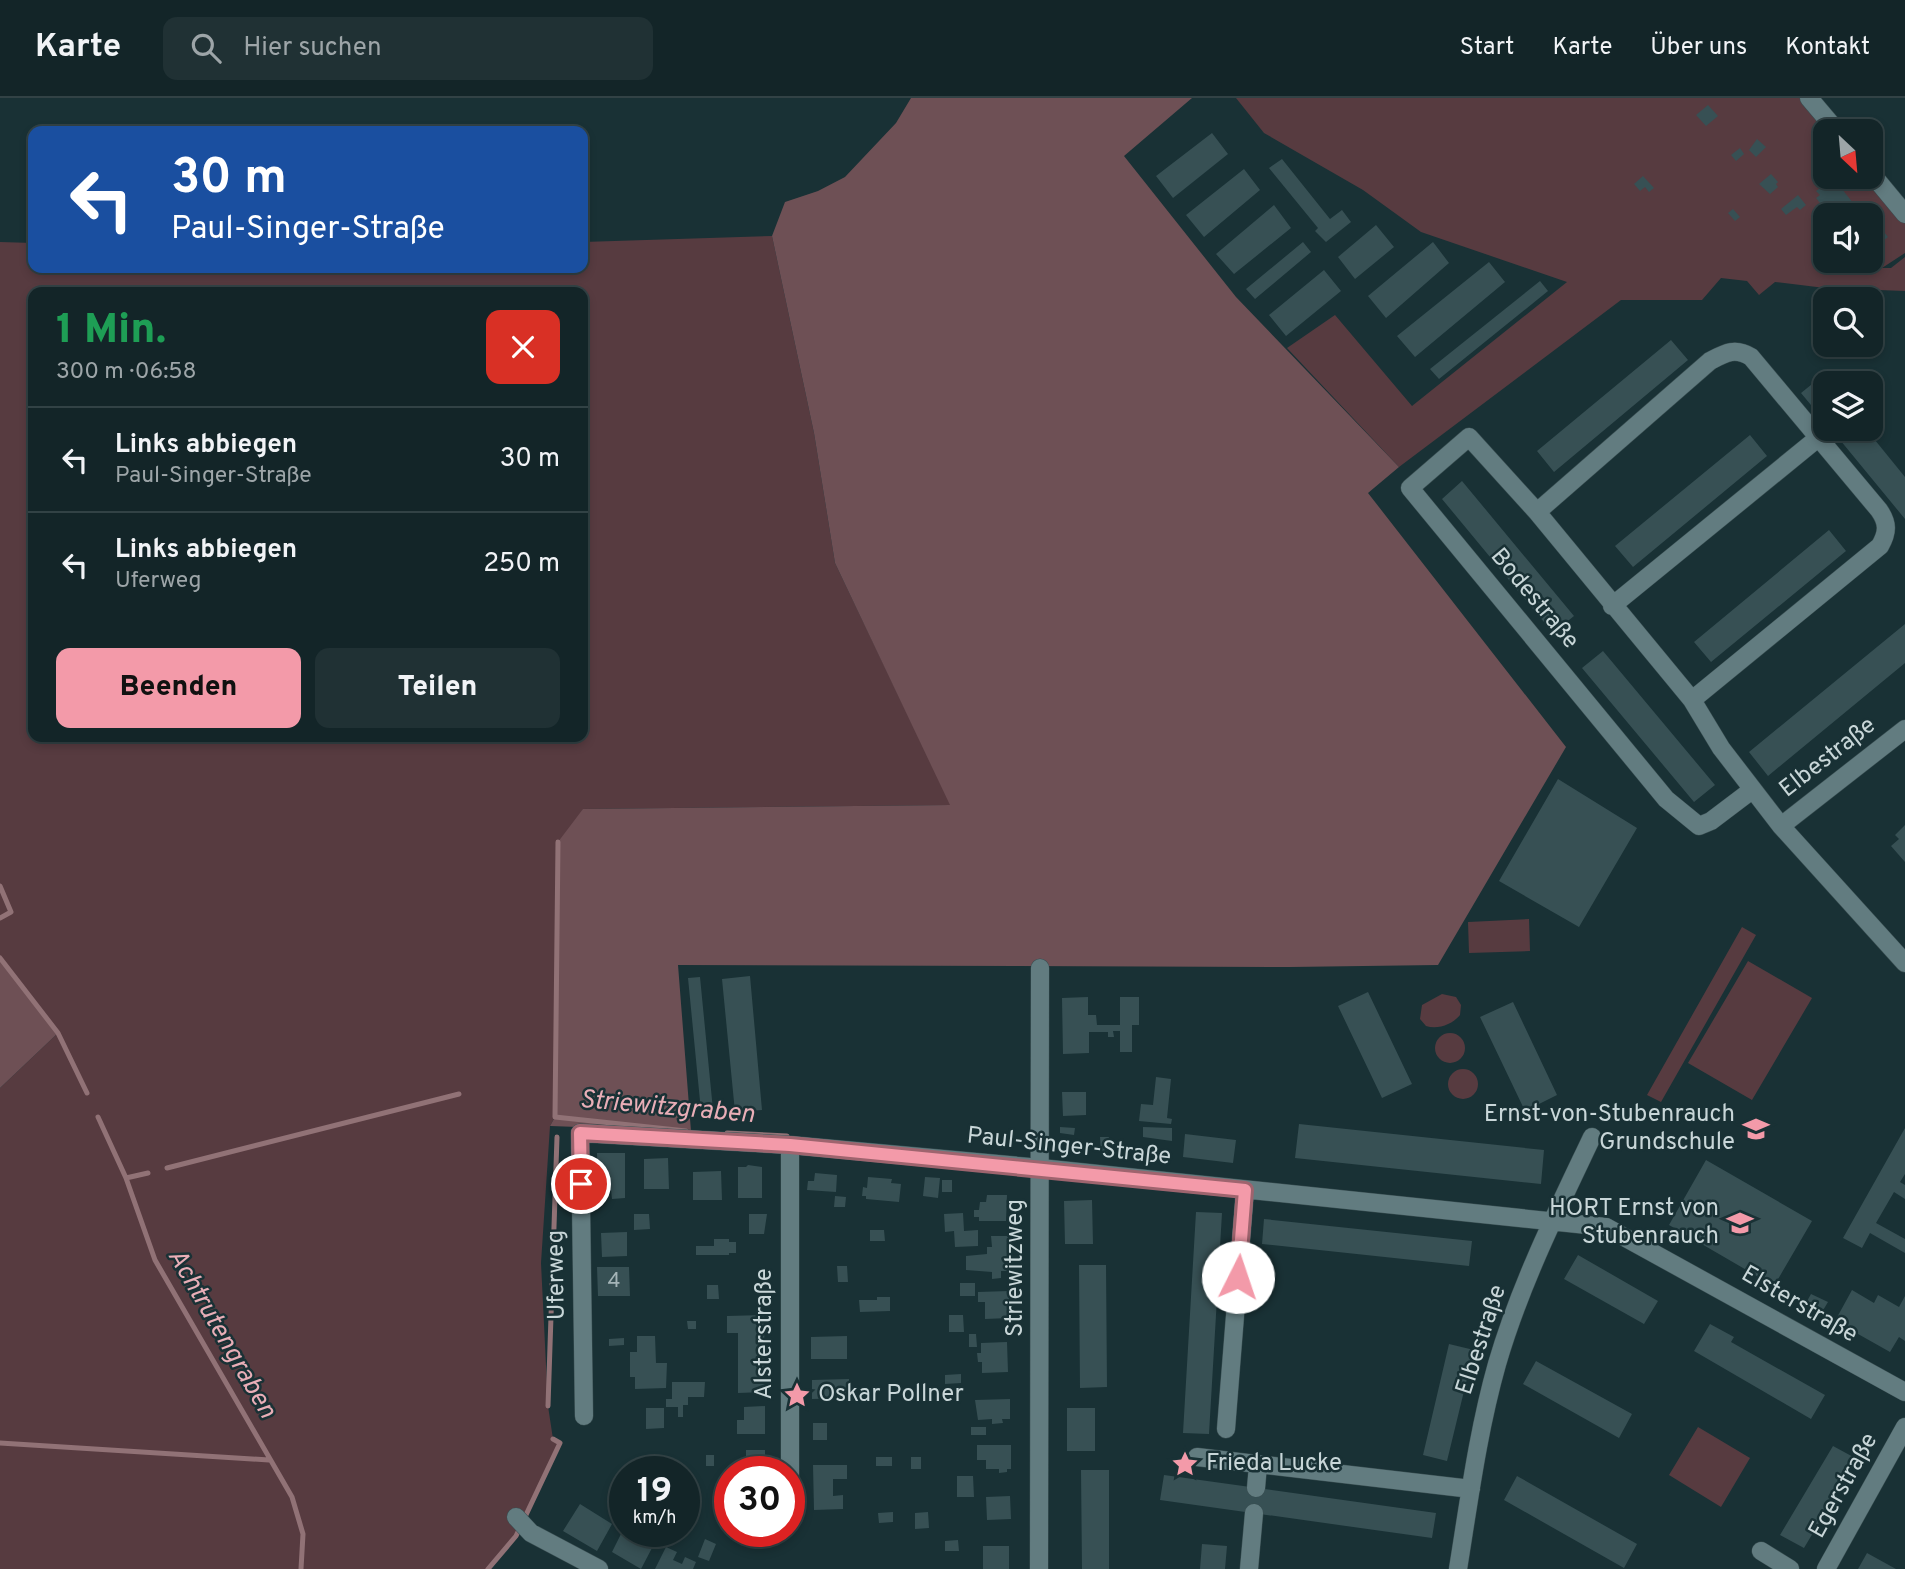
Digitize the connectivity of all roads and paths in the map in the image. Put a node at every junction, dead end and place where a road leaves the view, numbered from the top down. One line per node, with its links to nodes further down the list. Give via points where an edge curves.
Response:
1 (1809, 98): 2 (street)
2 (1827, 119)
3 (1883, 188): 4 (street)
4 (1905, 215)
5 (1813, 433): 8 (street, via 1746,354 1733,351 1710,361)
6 (1816, 441): 9 (street)
7 (1820, 441): 10 (street, via 1879,510 1887,533 1880,546)
8 (1537, 512): 9 (street, Bodestraße); 12 (street, Bodestraße, via 1469,437 1410,488 1666,799 1699,826)
9 (1612, 606): 10 (street, Bodestraße)
10 (1692, 700): 12 (street, Bodestraße)
11 (1905, 729): 13 (street, Elbestraße)
12 (1752, 790): 13 (street, Bodestraße)
13 (1781, 826): 14 (street, Bodestraße)
14 (1905, 963)
15 (1040, 968): 19 (street, Striewitzweg)
16 (580, 1133): 18 (street, Paul-Singer-Straße); 23 (street, Uferweg)
17 (1592, 1137): 21 (street, Elbestraße)
18 (790, 1145): 19 (street, Paul-Singer-Straße); 26 (street, Alsterstraße)
19 (1041, 1168): 20 (street, Paul-Singer-Straße); 35 (street, Striewitzweg)
20 (1245, 1190): 21 (street, Paul-Singer-Straße); 25 (street)
21 (1552, 1221): 22 (street, Elsterstraße, via 1605,1227); 30 (street, Elbestraße, via 1497,1363)
22 (1905, 1392)
23 (584, 1416)
24 (1905, 1427): 39 (street, Egerstraße)
25 (1226, 1429)
26 (790, 1456)
27 (1197, 1457): 28 (street)
28 (1258, 1465): 29 (street); 30 (street)
29 (1256, 1488)
30 (1471, 1489): 37 (street, Elbestraße)
31 (1254, 1513): 36 (street)
32 (516, 1517): 34 (street, via 531,1533)
33 (1761, 1551): 38 (street)
34 (599, 1569)
35 (1039, 1569)
36 (1249, 1569)
37 (1458, 1569)
38 (1790, 1569)
39 (1826, 1569)

